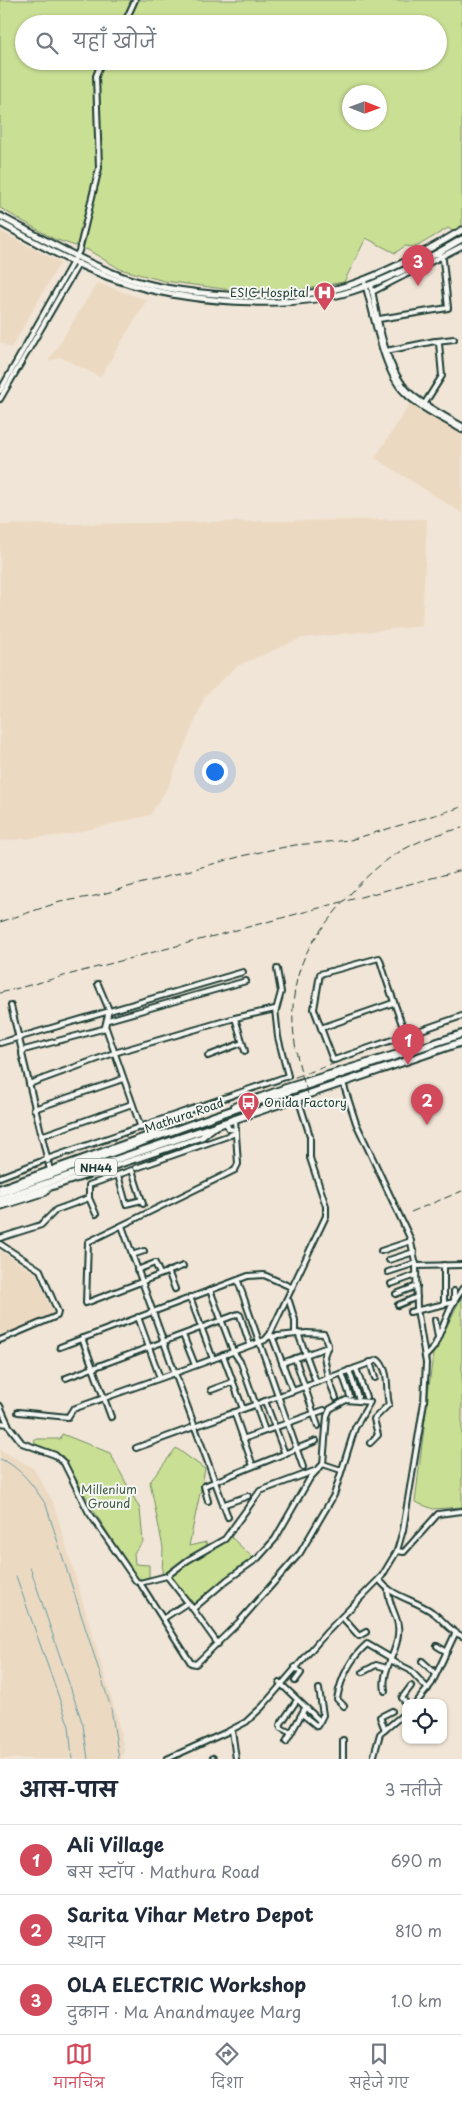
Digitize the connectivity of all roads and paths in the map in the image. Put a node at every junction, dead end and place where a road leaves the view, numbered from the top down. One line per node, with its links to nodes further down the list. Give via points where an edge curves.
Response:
1 (135, 0): 2 (street)
2 (128, 15)
3 (98, 70): 10 (street, via 99,168)
4 (0, 216): 10 (main road)
5 (0, 223): 10 (main road)
6 (462, 230): 11 (main road)
7 (462, 239): 9 (main road)
8 (462, 246): 9 (street)
9 (440, 255): 13 (main road); 14 (street); 16 (street, via 447,310)
10 (78, 258): 12 (main road, via 116,275 149,284 224,295 290,294); 13 (main road, via 119,281 228,302 294,300 344,293); 20 (street); 21 (street)
11 (370, 277): 12 (main road); 13 (street)
12 (363, 280): 13 (street)
13 (368, 285): 14 (street); 15 (street)
14 (372, 292): 15 (street); 16 (street)
15 (368, 294): 16 (street)
16 (377, 319): 19 (street)
17 (454, 339): 18 (street)
18 (437, 341): 19 (street); 22 (street, via 442,376)
19 (385, 351): 22 (street, via 404,386); 24 (street, via 404,393)
20 (0, 391)
21 (0, 399)
22 (425, 403): 23 (street)
23 (462, 426)
24 (462, 430)
25 (277, 969): 32 (street, via 281,992)
26 (243, 972): 31 (street)
27 (246, 981): 35 (street)
28 (98, 984): 31 (street)
29 (394, 1003): 37 (street); 37 (street, via 378,958 321,973 314,1006); 39 (street)
30 (11, 1006): 40 (street)
31 (109, 1010): 35 (street); 40 (street)
32 (276, 1010): 34 (street); 54 (street, via 278,1037 288,1076)
33 (462, 1016): 39 (street)
34 (236, 1018): 43 (street); 47 (street)
35 (108, 1020): 36 (street)
36 (105, 1027): 44 (street); 47 (street)
37 (320, 1028): 39 (street, via 334,1060)
38 (462, 1034): 46 (highway, Mathura Road / NH44)
39 (406, 1036): 46 (street)
40 (20, 1037): 42 (street); 44 (street)
41 (462, 1042): 50 (highway, Mathura Road / NH44)
42 (0, 1043)
43 (242, 1043): 45 (street); 48 (street)
44 (22, 1051): 51 (street)
45 (245, 1051)
46 (411, 1051): 56 (highway, Mathura Road / NH44)
47 (114, 1053): 49 (street); 51 (street)
48 (208, 1056)
49 (123, 1080): 53 (street); 55 (street)
50 (343, 1083): 52 (highway, Mathura Road / NH44); 77 (street, via 356,1123)
51 (29, 1084): 55 (street)
52 (298, 1098): 57 (highway, Mathura Road / NH44); 97 (street, via 310,1136 310,1160 327,1212)
53 (132, 1104): 60 (street); 63 (street)
54 (200, 1108): 56 (street); 60 (street)
55 (34, 1109): 63 (street)
56 (203, 1120): 62 (highway, Mathura Road / NH44)
57 (235, 1120): 58 (highway, Mathura Road / NH44); 61 (street)
58 (226, 1123): 59 (highway, Mathura Road / NH44); 61 (street)
59 (214, 1127): 72 (highway, Mathura Road / NH44); 73 (main road, Mathura Road, via 202,1136)
60 (141, 1128): 64 (street)
61 (236, 1132): 65 (street); 75 (street, via 238,1164 235,1170)
62 (165, 1134): 66 (main road, Mathura Road, via 152,1134); 70 (highway, Mathura Road / NH44)
63 (41, 1136): 64 (street)
64 (47, 1159): 66 (street); 68 (street)
65 (136, 1168)
66 (50, 1170): 69 (main road, Mathura Road)
67 (118, 1175): 67 (street, via 132,1170 142,1202 126,1204); 71 (street, via 89,1185)
68 (0, 1178)
69 (0, 1188)
70 (0, 1193)
71 (89, 1198): 74 (street); 76 (street, via 56,1210 41,1225)
72 (0, 1199)
73 (0, 1205)
74 (96, 1214)
75 (122, 1226): 82 (street); 93 (street, via 88,1242 86,1303)
76 (0, 1238)
77 (411, 1241): 80 (street); 81 (street)
78 (0, 1244): 121 (street, via 40,1270 58,1314)
79 (144, 1251): 82 (street)
80 (381, 1251)
81 (414, 1252): 83 (street); 84 (street)
82 (132, 1255): 88 (street)
83 (389, 1260)
84 (416, 1265): 85 (street); 90 (street); 92 (street)
85 (444, 1265): 86 (street); 107 (street)
86 (462, 1265)
87 (183, 1266): 89 (street)
88 (137, 1270): 91 (street, via 155,1263); 93 (street)
89 (168, 1271): 91 (street); 98 (street)
90 (388, 1272)
91 (160, 1274): 93 (street)
92 (416, 1274): 95 (street); 96 (street)
93 (141, 1281): 110 (street)
94 (238, 1281): 97 (street, via 259,1275); 100 (street); 123 (street)
95 (391, 1284)
96 (417, 1286): 102 (street); 104 (street)
97 (290, 1287): 118 (street)
98 (174, 1289)
99 (462, 1289): 106 (street)
100 (210, 1290): 103 (street); 113 (street)
101 (454, 1291): 106 (street)
102 (396, 1294)
103 (190, 1297): 110 (street); 115 (street)
104 (417, 1297): 108 (street); 109 (street)
105 (289, 1301): 116 (street)
106 (454, 1302): 107 (street); 120 (street)
107 (444, 1304): 109 (street)
108 (398, 1306)
109 (417, 1309): 111 (street); 131 (street)
110 (153, 1311): 112 (street); 122 (street)
111 (410, 1312)
112 (138, 1317): 119 (street); 126 (street)
113 (221, 1320): 115 (street); 124 (street, via 239,1314); 128 (street)
114 (435, 1320): 120 (street)
115 (202, 1328): 117 (street); 133 (street)
116 (297, 1333): 118 (street); 127 (street, via 324,1334); 129 (street)
117 (183, 1335): 122 (street); 136 (street)
118 (270, 1336): 123 (street); 135 (street)
119 (82, 1338): 125 (street); 137 (street)
120 (438, 1338): 131 (street, via 431,1352)
121 (0, 1340)
122 (164, 1342): 126 (street); 140 (street)
123 (260, 1342): 124 (street); 151 (street)
124 (250, 1345): 128 (street)
125 (60, 1347)
126 (149, 1347): 137 (street); 143 (street)
127 (328, 1347): 129 (street); 144 (street, via 324,1356)
128 (234, 1352): 130 (street); 159 (street)
129 (306, 1354): 132 (street); 147 (street)
130 (223, 1355): 133 (street); 146 (street)
131 (424, 1357): 190 (street, via 423,1417)
132 (295, 1358): 135 (street); 148 (street)
133 (213, 1359): 136 (street)
134 (370, 1362): 138 (street); 145 (street); 175 (street, via 381,1362 389,1386 389,1404 375,1418 378,1435)
135 (282, 1363): 150 (street)
136 (194, 1366): 140 (street)
137 (93, 1368): 142 (street); 154 (street)
138 (356, 1368): 139 (street); 156 (street)
139 (349, 1370): 141 (street); 153 (street)
140 (175, 1373): 143 (street); 169 (street)
141 (342, 1373): 144 (street); 152 (street)
142 (66, 1378)
143 (160, 1378): 154 (street)
144 (328, 1378): 147 (street); 155 (street)
145 (375, 1378)
146 (233, 1382): 149 (street); 161 (street)
147 (316, 1382): 148 (street)
148 (303, 1387): 150 (street); 164 (street)
149 (211, 1390)
150 (293, 1390): 151 (street)
151 (278, 1396): 157 (street); 167 (street)
152 (350, 1396)
153 (358, 1397)
154 (104, 1398): 158 (street, via 73,1410 68,1417 20,1412); 165 (street)
155 (336, 1398)
156 (366, 1398)
157 (265, 1401): 159 (street); 171 (street)
158 (23, 1404)
159 (255, 1404): 161 (street); 172 (street)
160 (0, 1406): 168 (street)
161 (243, 1409): 163 (street)
162 (324, 1410): 164 (street)
163 (234, 1412): 169 (street); 173 (street)
164 (313, 1414): 167 (street); 170 (street)
165 (111, 1417)
166 (0, 1423): 168 (street)
167 (288, 1423): 171 (street); 177 (street)
168 (8, 1424): 193 (street, via 27,1446 61,1458 88,1511)
169 (195, 1426): 176 (street); 184 (street)
170 (318, 1426)
171 (276, 1428): 172 (street); 178 (street)
172 (265, 1431): 173 (street)
173 (243, 1439): 180 (street)
174 (316, 1441): 177 (street)
175 (370, 1443)
176 (136, 1448)
177 (297, 1449): 178 (street); 181 (street)
178 (285, 1454): 180 (street)
179 (323, 1464): 182 (street); 183 (street); 183 (street, via 330,1408 346,1400 369,1402 355,1428)
180 (253, 1466): 184 (street)
181 (303, 1466)
182 (317, 1470): 191 (street, via 260,1491 225,1539); 196 (street, via 265,1551)
183 (341, 1470): 202 (street, via 326,1512 300,1554)
184 (215, 1482): 186 (street, via 204,1487); 187 (street)
185 (248, 1496): 187 (street)
186 (208, 1501)
187 (222, 1505): 189 (street)
188 (462, 1511): 190 (street, via 438,1514 404,1552)
189 (228, 1517)
190 (397, 1551): 192 (street)
191 (167, 1576): 193 (street); 195 (street)
192 (379, 1579): 194 (street); 197 (street)
193 (140, 1583): 198 (street)
194 (388, 1590): 200 (street, via 430,1610); 205 (street, via 399,1629)
195 (187, 1604): 196 (street); 198 (street)
196 (193, 1609): 202 (street)
197 (342, 1617): 199 (street, via 359,1636); 207 (street)
198 (164, 1618): 202 (street, via 194,1665)
199 (366, 1632)
200 (455, 1634): 201 (street); 204 (street)
201 (462, 1636)
202 (218, 1644)
203 (437, 1646): 204 (street)
204 (447, 1652): 210 (street)
205 (390, 1659): 208 (street); 215 (street, via 410,1670); 220 (street, via 367,1644 354,1657 337,1699)
206 (422, 1661): 210 (street)
207 (295, 1668): 211 (street, via 301,1673); 212 (street)
208 (386, 1668): 209 (street, via 376,1665); 216 (street, via 383,1679)
209 (363, 1672)
210 (436, 1674): 215 (street)
211 (295, 1681)
212 (280, 1683): 219 (street); 226 (street, via 262,1707)
213 (411, 1686): 217 (street)
214 (319, 1689): 225 (street, via 323,1714)
215 (428, 1689): 218 (street)
216 (385, 1691)
217 (403, 1699)
218 (419, 1699)
219 (298, 1700): 221 (street); 228 (street, via 280,1725)
220 (344, 1706)
221 (306, 1708): 223 (street); 225 (street)
222 (392, 1711): 227 (street, via 380,1717)
223 (302, 1714): 225 (street, via 316,1726); 228 (street)
224 (402, 1716): 227 (street)
225 (320, 1721)
226 (232, 1730): 231 (street); 234 (street)
227 (386, 1730): 236 (street, via 379,1736)
228 (291, 1733): 230 (street)
229 (343, 1740): 235 (street)
230 (286, 1742)
231 (178, 1754): 232 (street); 233 (street)
232 (167, 1759)
233 (180, 1759)
234 (236, 1759)
235 (343, 1759)
236 (373, 1759)

